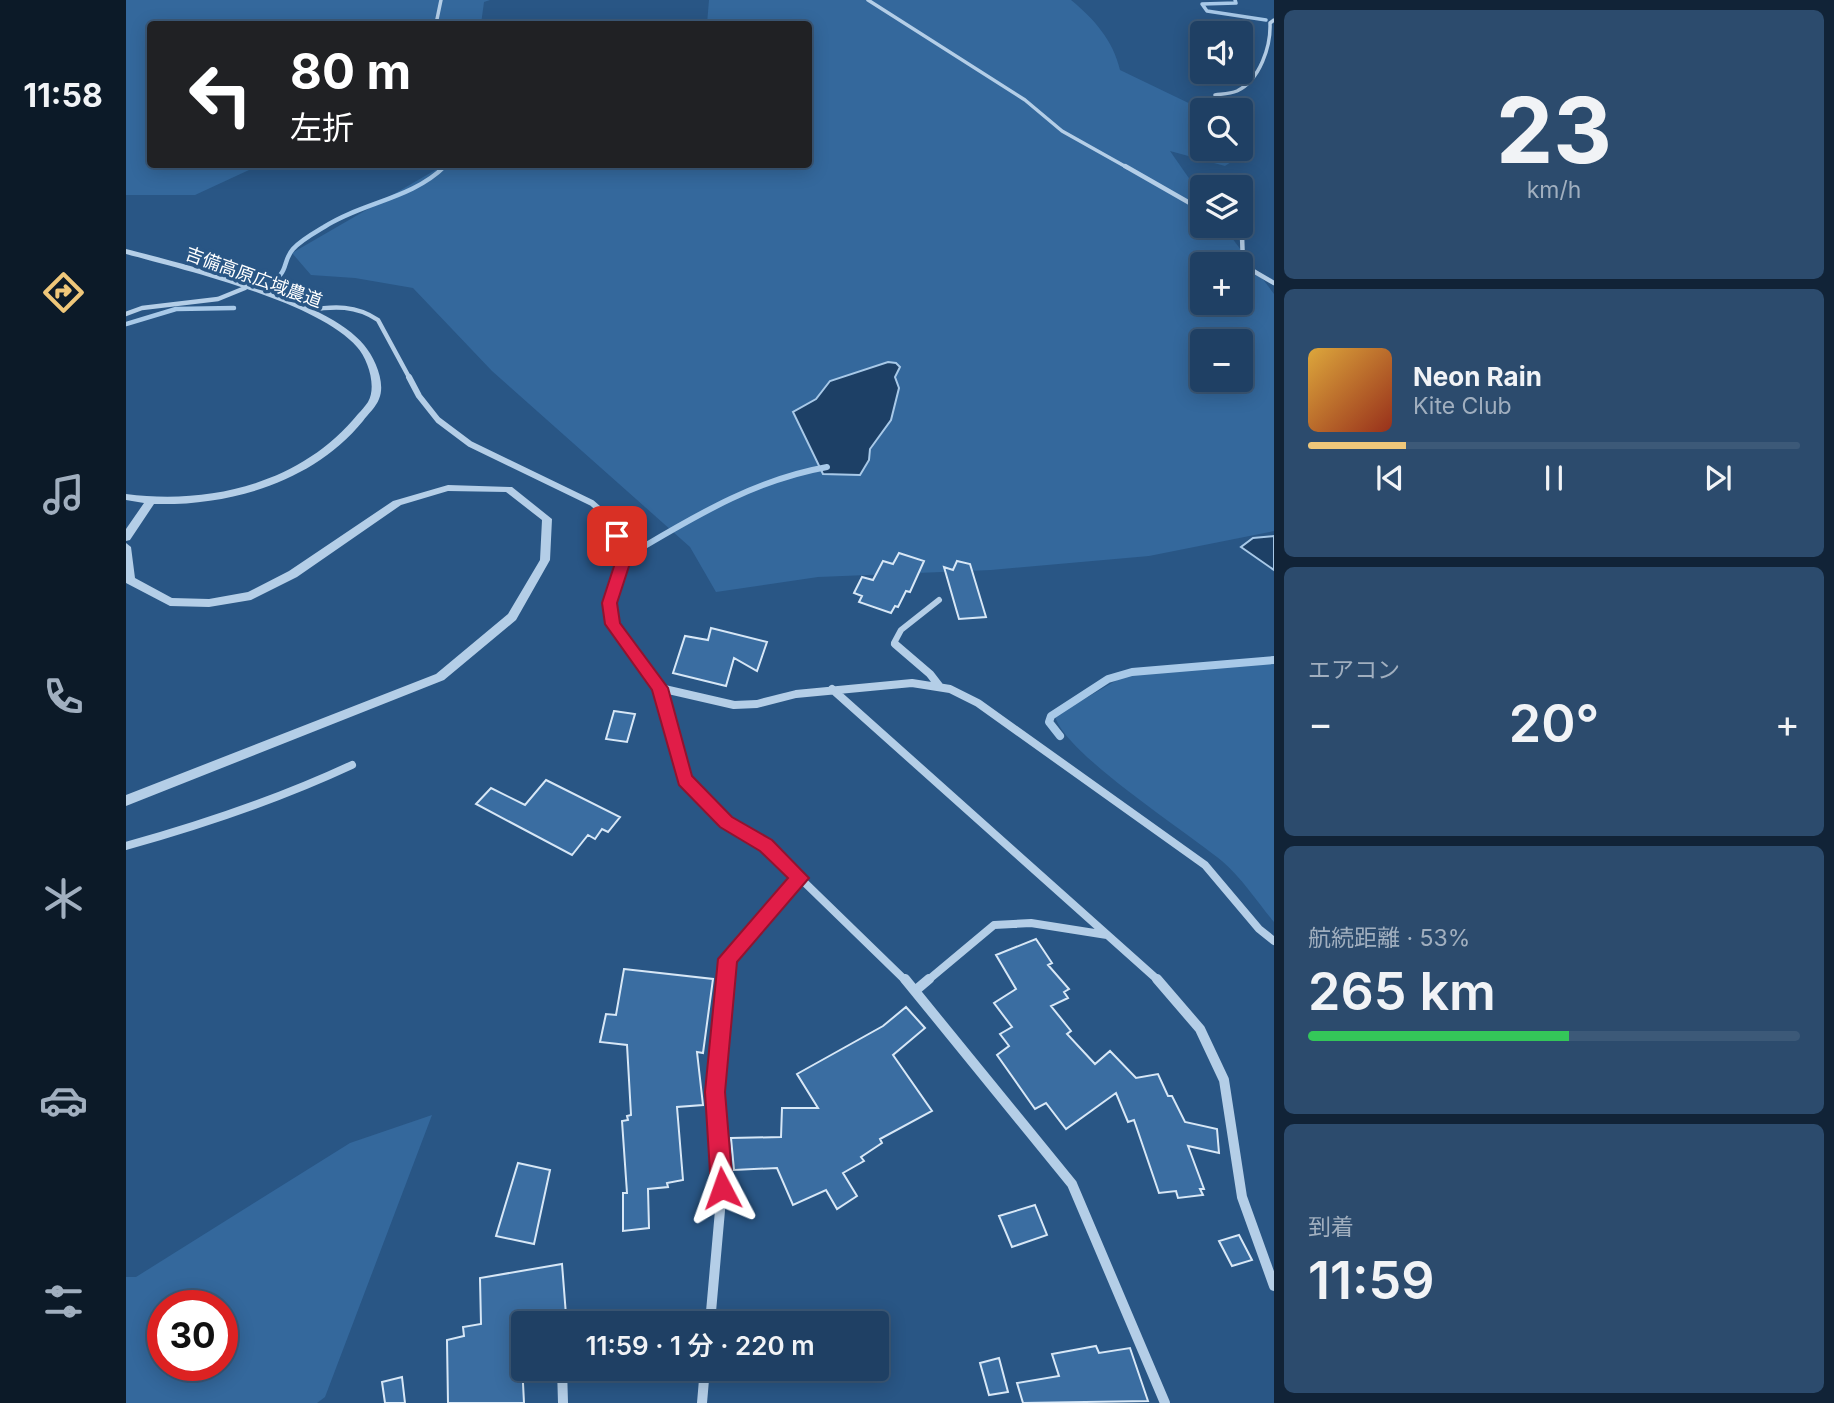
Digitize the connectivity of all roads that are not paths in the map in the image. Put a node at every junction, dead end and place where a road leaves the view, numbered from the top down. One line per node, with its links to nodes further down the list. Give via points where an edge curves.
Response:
1 (441, 0): 4 (street)
2 (869, 0): 7 (street, via 1025,100 1062,131)
3 (1274, 20): 5 (street, via 1270,23)
4 (438, 21)
5 (1273, 33): 6 (street, via 1247,82 1238,91)
6 (1215, 95)
7 (1190, 203)
8 (1242, 238): 10 (street, via 1242,265)
9 (126, 251): 11 (street, 吉備高原広域農道)
10 (1274, 283)
11 (245, 288): 12 (street, 吉備高原広域農道); 13 (street, via 218,299)
12 (309, 310): 15 (street, 吉備高原広域農道, via 359,344 375,377 375,398 349,432 307,466 270,481 224,495); 20 (street, via 354,307 369,313 378,320 419,396 438,421 470,444 592,503 609,518 624,560 610,603 612,624)
13 (126, 314)
14 (126, 497): 15 (street, 吉備高原広域農道)
15 (150, 502): 16 (street)
16 (126, 537)
17 (126, 547): 23 (street, via 130,580 170,602 209,603 251,596 293,574 397,503 448,488 508,489 548,519 545,560 512,617 440,677)
18 (939, 600): 19 (street, via 901,630 894,643 908,658 930,670)
19 (940, 687): 21 (street, via 912,683); 27 (street, via 978,703 1205,864)
20 (660, 688): 21 (street, via 734,705); 25 (street, via 685,780 726,822 766,845)
21 (832, 689): 26 (street)
22 (352, 765): 24 (street, via 225,818)
23 (126, 801)
24 (126, 846)
25 (800, 878): 28 (street); 30 (street, via 728,959 715,1092 722,1188)
26 (1108, 935): 28 (street, via 1031,923 994,925); 29 (street, via 1161,984 1200,1029 1224,1080 1242,1197)
27 (1274, 941)
28 (916, 990): 35 (street, via 1072,1184)
29 (1274, 1286)
30 (711, 1311)
31 (562, 1381): 33 (street)
32 (704, 1381): 34 (street)
33 (563, 1403)
34 (702, 1403)
35 (1165, 1403)

